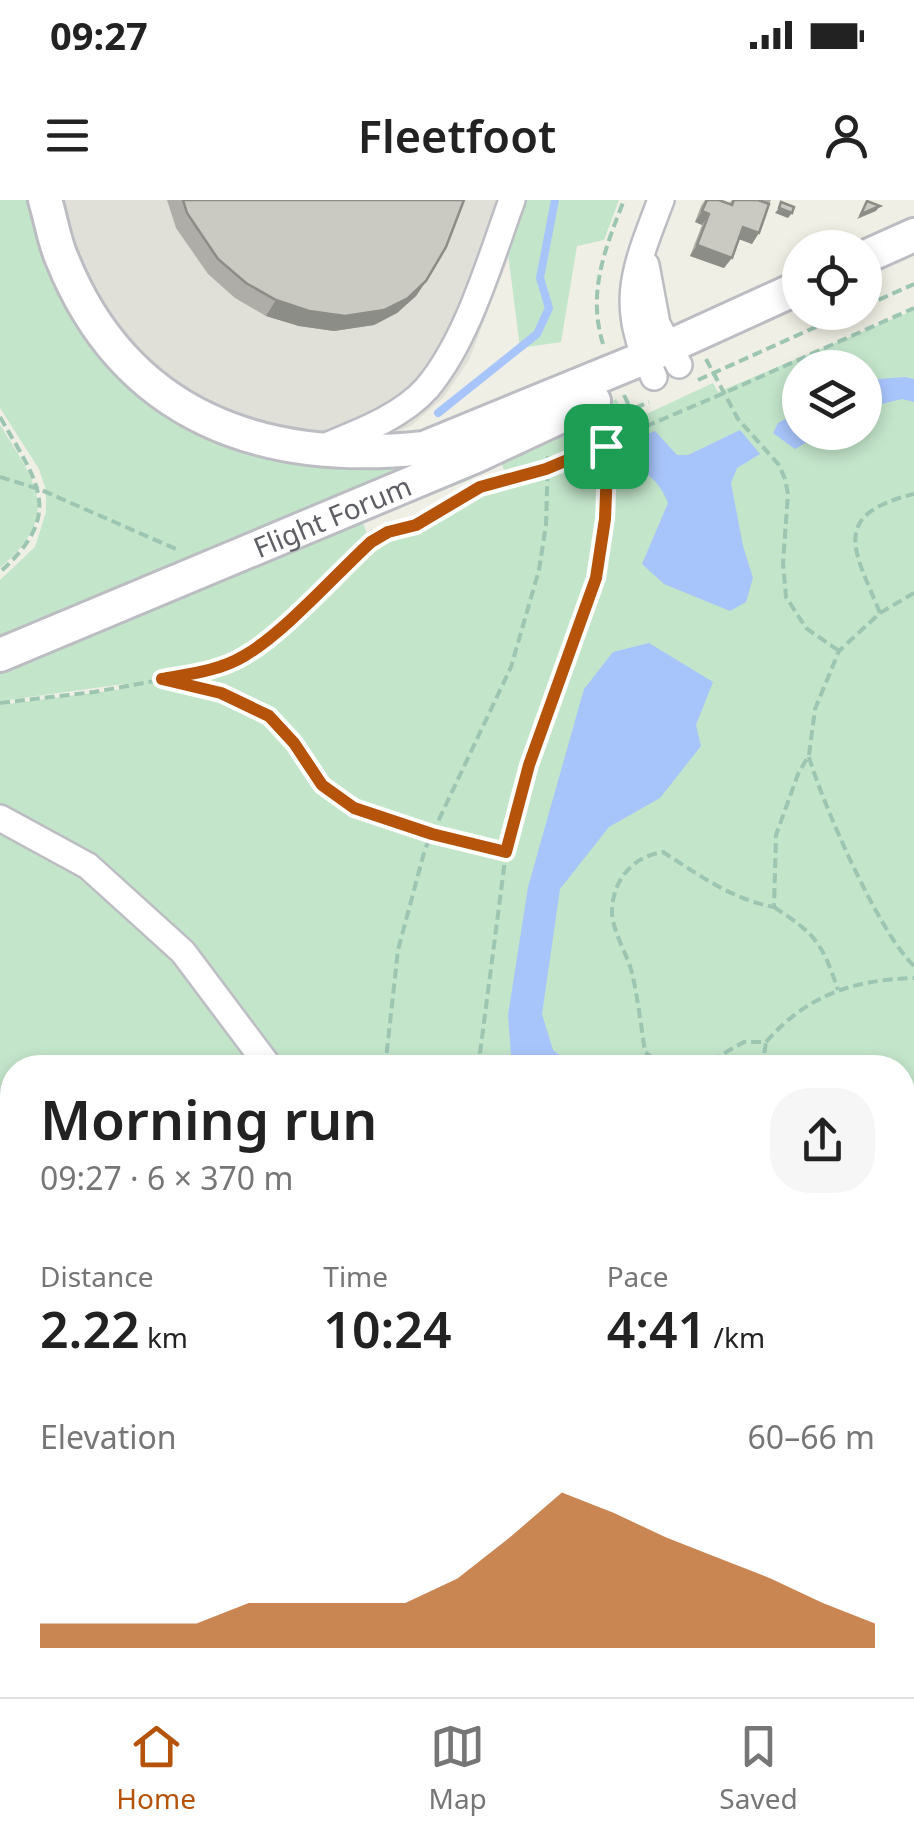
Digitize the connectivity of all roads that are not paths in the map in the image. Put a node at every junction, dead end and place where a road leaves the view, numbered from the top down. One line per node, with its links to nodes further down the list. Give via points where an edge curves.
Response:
1 (45, 200): 11 (street, Flight Forum, via 60,257 82,303 152,388 212,424)
2 (512, 200): 11 (street, via 452,350 425,390 380,423)
3 (661, 200): 10 (street, via 646,240 646,274)
4 (914, 235): 5 (street)
5 (882, 250)
6 (914, 260): 7 (street)
7 (882, 274)
8 (782, 299): 10 (street)
9 (782, 319): 10 (street)
10 (668, 370): 11 (street, Flight Forum, via 613,370 424,448); 12 (street, Flight Forum)
11 (314, 450)
12 (3, 653)
13 (0, 818): 14 (street, via 88,866 183,952)
14 (260, 1055)

